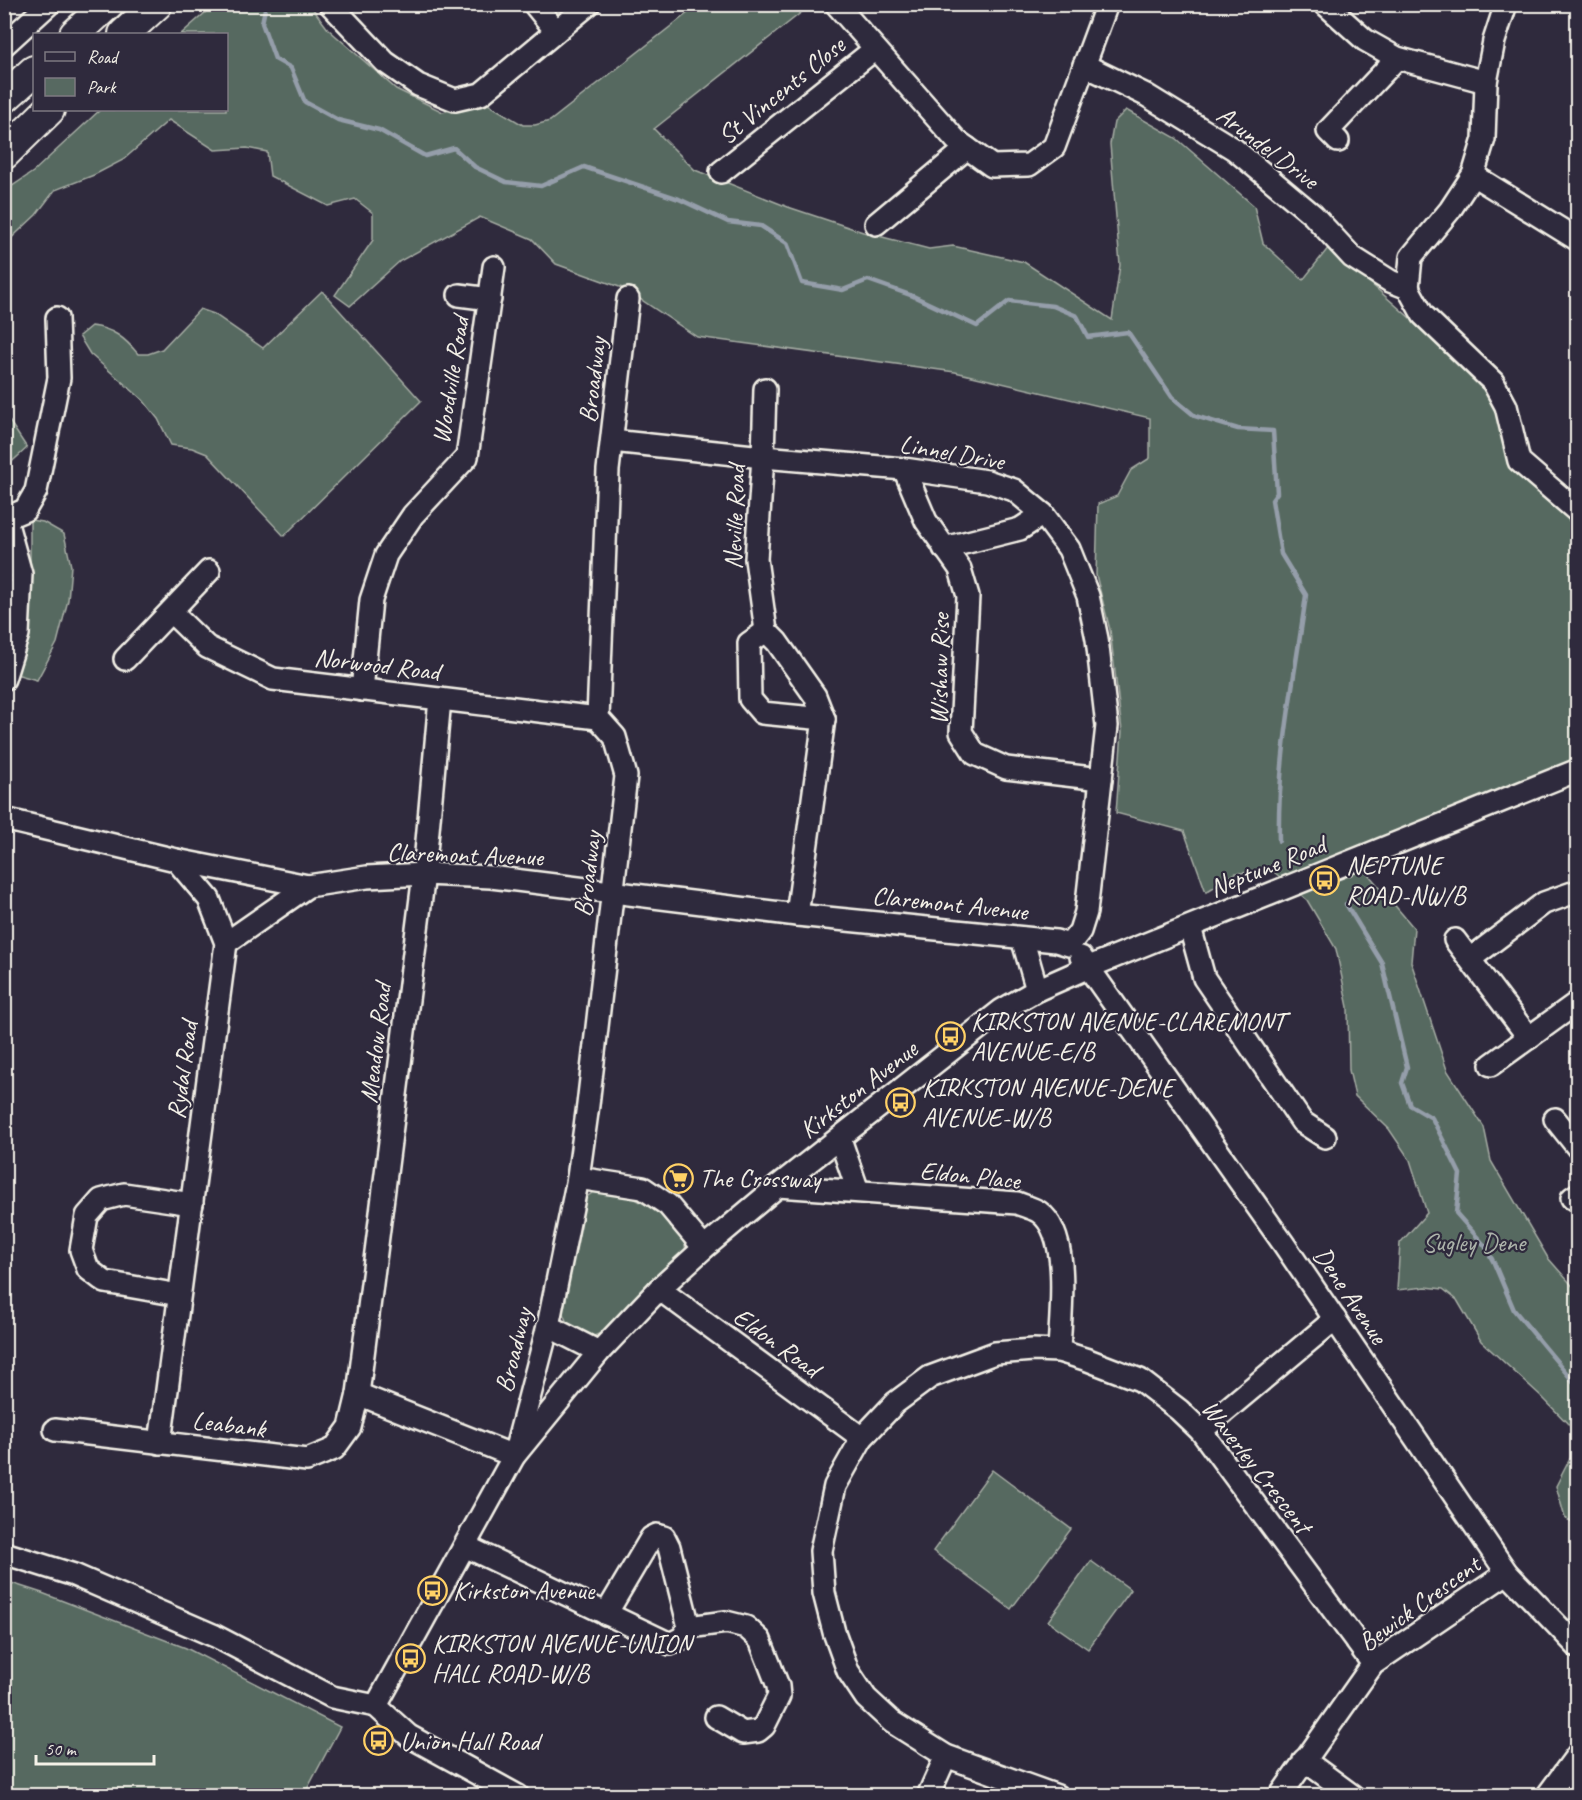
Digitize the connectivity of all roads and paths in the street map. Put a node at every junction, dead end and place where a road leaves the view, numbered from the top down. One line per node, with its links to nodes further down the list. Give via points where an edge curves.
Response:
1 (49, 4): 14 (street)
2 (108, 4): 12 (highway)
3 (157, 4): 13 (highway)
4 (330, 4): 11 (street, via 385,62 418,85 455,100 481,94)
5 (534, 4): 11 (street)
6 (589, 4): 11 (street)
7 (836, 4): 15 (street)
8 (1107, 4): 17 (street)
9 (1325, 4): 16 (street, via 1365,40)
10 (1506, 4): 19 (street)
11 (556, 31)
12 (76, 33)
13 (125, 33)
14 (4, 45)
15 (876, 49): 25 (street); 27 (street, St Vincents Close)
16 (1397, 58): 19 (street); 23 (street, via 1328,131)
17 (1084, 65): 25 (street, via 1054,147 1029,165 992,166); 32 (street, Arundel Drive, via 1146,95 1234,149 1312,215 1352,257)
18 (33, 72): 20 (highway)
19 (1486, 82): 28 (street, via 1484,139)
20 (4, 98)
21 (41, 111): 24 (highway)
22 (48, 111): 26 (highway)
23 (1338, 141)
24 (4, 144)
25 (967, 148): 29 (street)
26 (4, 154)
27 (721, 172)
28 (1473, 175): 30 (street); 32 (street, via 1411,257)
29 (876, 224)
30 (1578, 240)
31 (494, 267): 34 (street, Woodville Road)
32 (1408, 288): 41 (street, via 1423,315 1493,382 1506,406 1519,461)
33 (459, 295): 34 (street, Woodville Road)
34 (490, 299): 50 (street, Woodville Road, via 467,457 413,514 386,555 371,600)
35 (628, 299): 38 (street, Broadway)
36 (57, 318): 43 (street, via 59,378 36,491 25,510)
37 (765, 389): 39 (street, Neville Road)
38 (612, 441): 39 (street, Linnel Drive); 52 (street, Broadway)
39 (763, 457): 40 (street, Linnel Drive); 47 (street, Neville Road, via 756,559)
40 (904, 470): 42 (street, Linnel Drive, via 987,481 1014,490); 44 (street, Wishaw Rise, via 926,521)
41 (1578, 512)
42 (1044, 514): 44 (street, via 1020,529); 55 (street, Linnel Drive, via 1069,549 1088,596 1107,726)
43 (5, 515): 49 (street, via 21,573 18,634)
44 (944, 548): 55 (street, Wishaw Rise, via 960,569 968,596 961,732 975,754 1006,768)
45 (209, 571): 46 (street)
46 (171, 612): 48 (street); 50 (street, Norwood Road, via 207,647 273,679)
47 (766, 631): 53 (street, via 815,696); 53 (street, via 749,643 750,699 762,713)
48 (125, 659)
49 (4, 679)
50 (362, 690): 51 (street, Norwood Road)
51 (440, 699): 52 (street, Norwood Road); 58 (street, Meadow Road)
52 (598, 718): 61 (street, Broadway, via 615,737 626,776)
53 (824, 719): 62 (street)
54 (1578, 770): 63 (street, Neptune Road)
55 (1101, 779): 67 (street, Linnel Drive, via 1086,912 1080,931)
56 (4, 819): 57 (street, Claremont Avenue)
57 (176, 860): 59 (street, Claremont Avenue); 66 (street, via 209,899)
58 (424, 874): 59 (street, Claremont Avenue); 61 (street, Claremont Avenue, via 491,877); 90 (street, Meadow Road)
59 (308, 886): 66 (street)
60 (1578, 891): 69 (street, via 1544,903)
61 (612, 892): 62 (street, Claremont Avenue); 79 (street, Broadway)
62 (797, 915): 64 (street, Claremont Avenue)
63 (1190, 927): 68 (street, Neptune Road); 76 (street, via 1204,978 1302,1122)
64 (1022, 938): 67 (street, Claremont Avenue); 71 (street)
65 (1455, 940): 69 (street)
66 (226, 943): 82 (street, Rydal Road)
67 (1069, 945): 70 (street, Dene Avenue)
68 (1111, 958): 70 (street, Kirkston Avenue)
69 (1470, 959): 73 (street)
70 (1089, 967): 71 (street, Kirkston Avenue); 86 (street, Dene Avenue)
71 (1037, 990): 77 (street, Kirkston Avenue, via 1002,1010)
72 (1578, 1002): 73 (street)
73 (1529, 1038): 74 (street)
74 (1491, 1065)
75 (1555, 1119): 78 (street)
76 (1325, 1137)
77 (840, 1138): 80 (street, Kirkston Avenue); 81 (street)
78 (1578, 1148)
79 (578, 1178): 83 (street, via 643,1188 669,1205); 87 (street, Broadway)
80 (778, 1186): 81 (street, Eldon Place); 83 (street, Kirkston Avenue)
81 (858, 1191): 88 (street, Eldon Place, via 1017,1203 1040,1213 1054,1230 1062,1262)
82 (192, 1204): 85 (street, Rydal Road); 85 (street, via 124,1194 101,1200 87,1216 81,1250 88,1269 105,1282)
83 (704, 1248): 84 (street, Kirkston Avenue)
84 (659, 1289): 89 (street, Kirkston Avenue); 93 (street, Eldon Road)
85 (180, 1295): 94 (street, Rydal Road)
86 (1335, 1319): 92 (street); 98 (street, Dene Avenue)
87 (548, 1326): 89 (street); 95 (street, Broadway)
88 (1059, 1351): 92 (street, Waverley Crescent, via 1140,1380); 93 (street, Waverley Crescent, via 995,1353 930,1377 895,1403)
89 (598, 1352): 95 (street, Kirkston Avenue)
90 (358, 1394): 94 (street, Leabank, via 350,1427 334,1449 307,1460); 95 (street)
91 (54, 1430): 94 (street, Leabank)
92 (1201, 1431): 102 (street, Waverley Crescent)
93 (862, 1438): 106 (street, Waverley Crescent, via 836,1486 820,1551 824,1593 834,1632 848,1671 866,1698 892,1722)
94 (160, 1443)
95 (514, 1456): 96 (street, Kirkston Avenue)
96 (465, 1546): 99 (street); 103 (street, Kirkston Avenue)
97 (4, 1553): 103 (street, via 74,1575 215,1636 332,1697)
98 (1507, 1573): 101 (street, Dene Avenue); 102 (street, Bewick Crescent)
99 (606, 1614): 100 (street, via 670,1644 682,1638); 100 (street, via 657,1534 664,1537 669,1547)
100 (689, 1627): 104 (street, via 726,1622 746,1627 760,1640 778,1686 779,1696 758,1731 743,1733)
101 (1578, 1647)
102 (1373, 1664): 107 (street, Bewick Crescent)
103 (376, 1706): 108 (street, via 409,1736)
104 (716, 1717)
105 (1578, 1754): 113 (street)
106 (946, 1756): 109 (street); 110 (street, Waverley Crescent)
107 (1304, 1760): 111 (street, Bewick Crescent); 112 (street)
108 (518, 1796)
109 (928, 1796)
110 (1057, 1796)
111 (1280, 1796)
112 (1353, 1796)
113 (1547, 1796)

